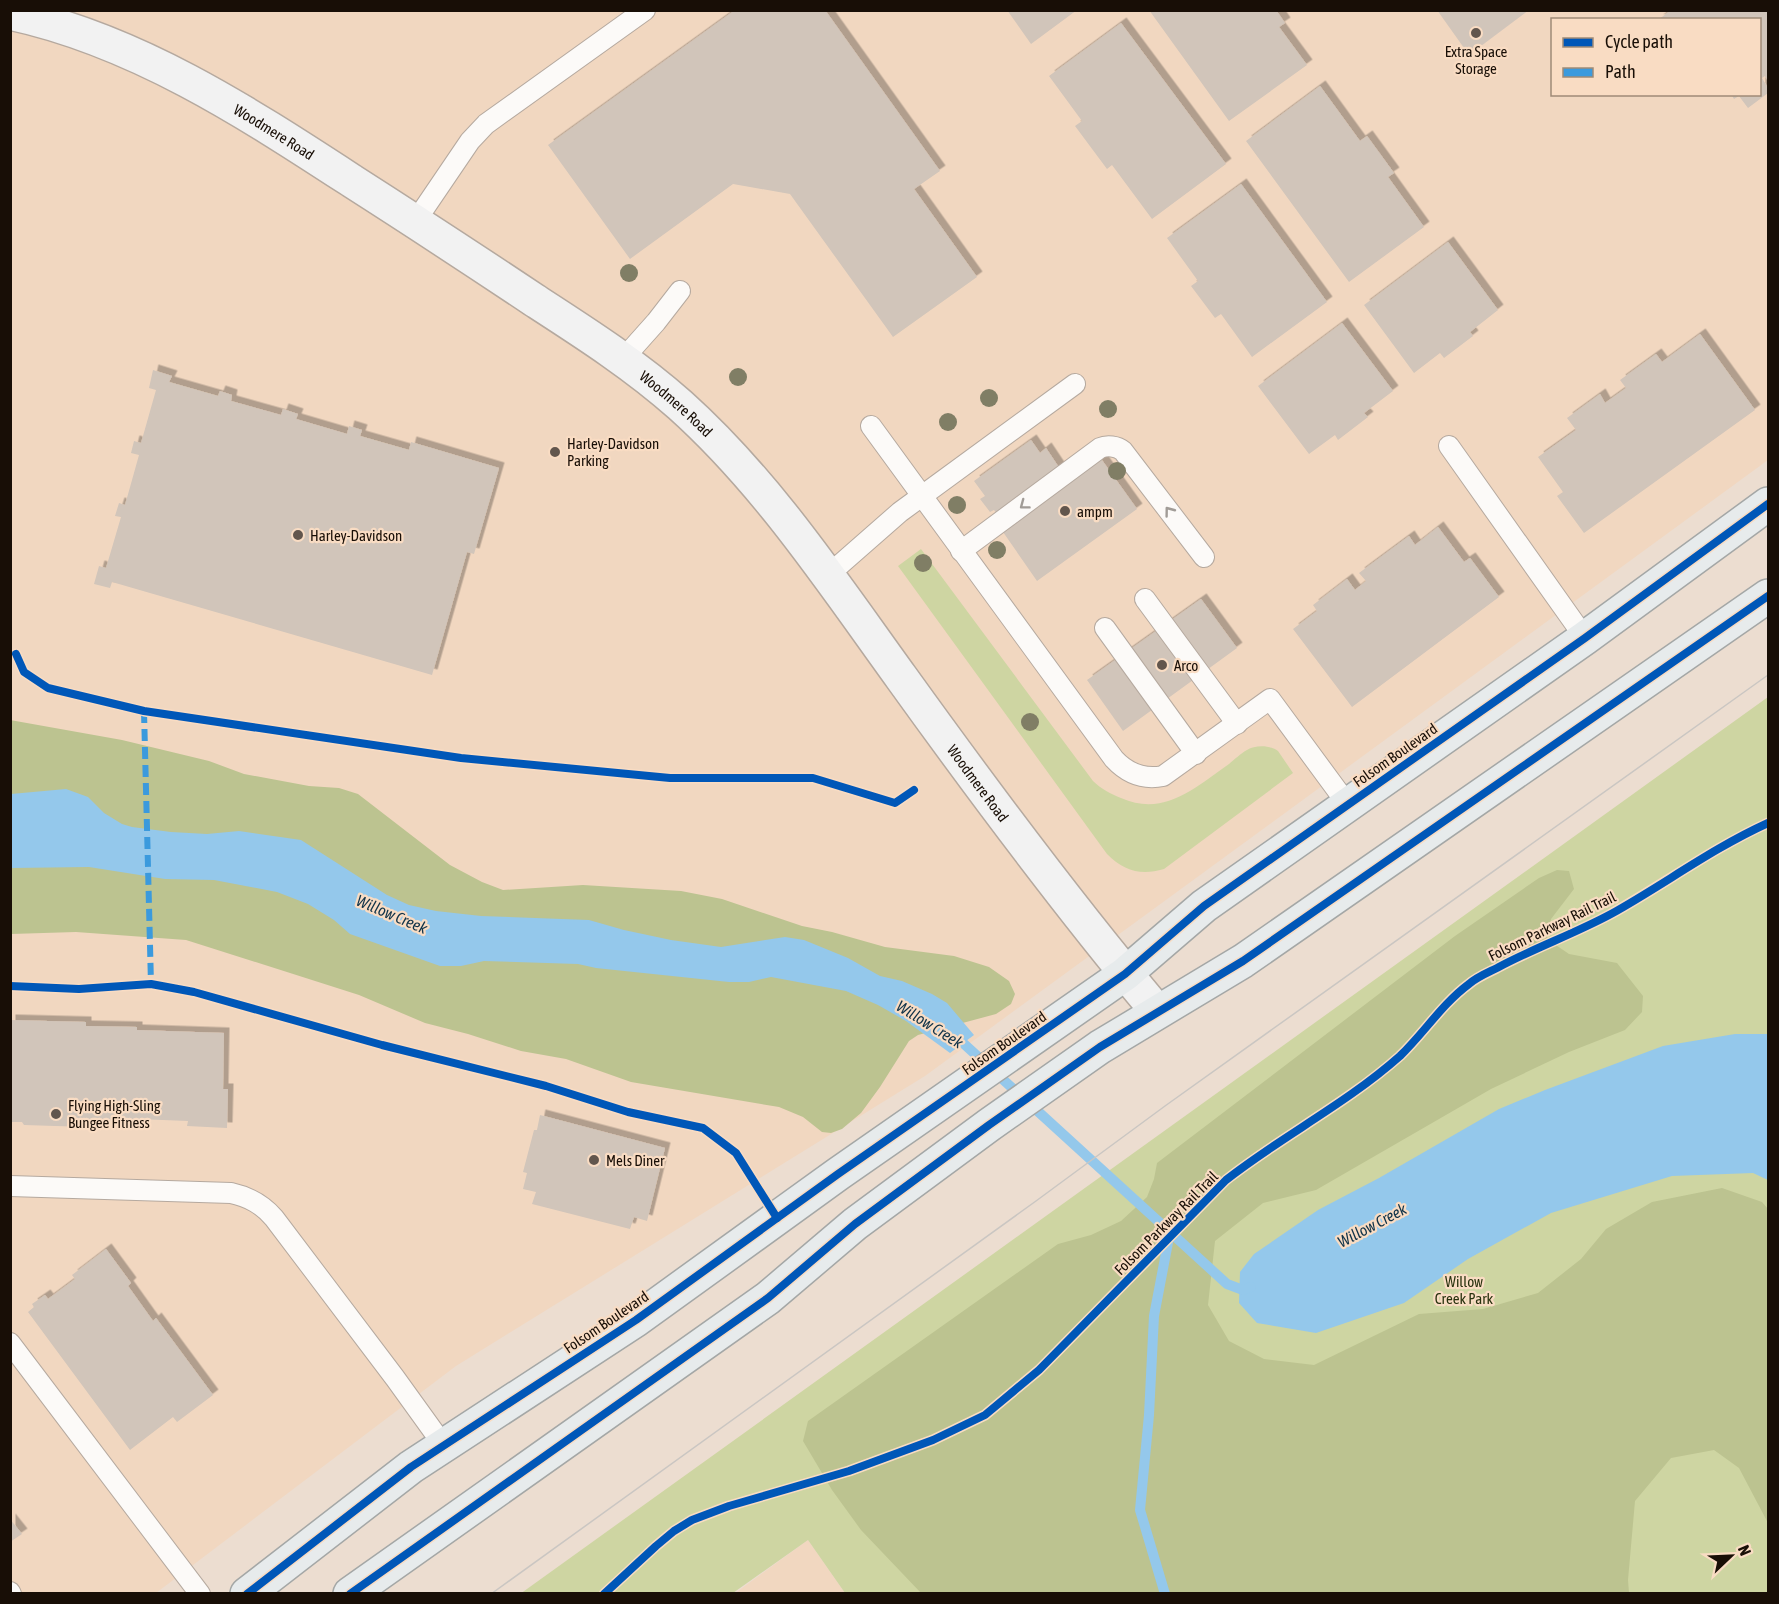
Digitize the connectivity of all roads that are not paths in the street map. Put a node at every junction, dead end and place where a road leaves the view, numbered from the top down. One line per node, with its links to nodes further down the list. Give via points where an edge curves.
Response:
1 (645, 10): 4 (lane, via 486,124)
2 (10, 14): 3 (street, Woodmere Road)
3 (56, 18): 4 (street, Woodmere Road, via 91,38 180,76 254,118)
4 (415, 222): 6 (street, Woodmere Road)
5 (680, 291): 6 (lane)
6 (623, 359): 14 (street, Woodmere Road, via 681,406 746,472)
7 (1075, 384): 10 (lane)
8 (872, 426): 10 (lane)
9 (1449, 446): 18 (lane)
10 (921, 496): 12 (lane); 14 (lane)
11 (1768, 504): 18 (main road, Folsom Boulevard)
12 (961, 551): 13 (lane, one-way to 12, via 1123,451 1107,446); 20 (lane, via 1122,767 1138,776 1155,777)
13 (1204, 557)
14 (827, 576): 22 (street, Woodmere Road, via 970,773)
15 (1768, 597): 23 (main road, via 1244,961)
16 (1145, 599): 19 (lane)
17 (1105, 628): 20 (lane)
18 (1585, 638): 21 (main road, Folsom Boulevard)
19 (1237, 724): 20 (lane); 21 (lane, via 1270,699)
20 (1196, 754)
21 (1348, 805): 22 (main road, Folsom Boulevard, via 1204,906)
22 (1125, 974): 23 (street, Woodmere Road); 26 (main road, Folsom Boulevard, via 636,1320)
23 (1157, 1011): 29 (main road, via 989,1125 855,1224 768,1298)
24 (10, 1186): 26 (lane, via 231,1193 256,1202 292,1242)
25 (10, 1342): 27 (lane)
26 (444, 1446): 28 (main road, Folsom Boulevard)
27 (200, 1593)
28 (247, 1593)
29 (350, 1593)

